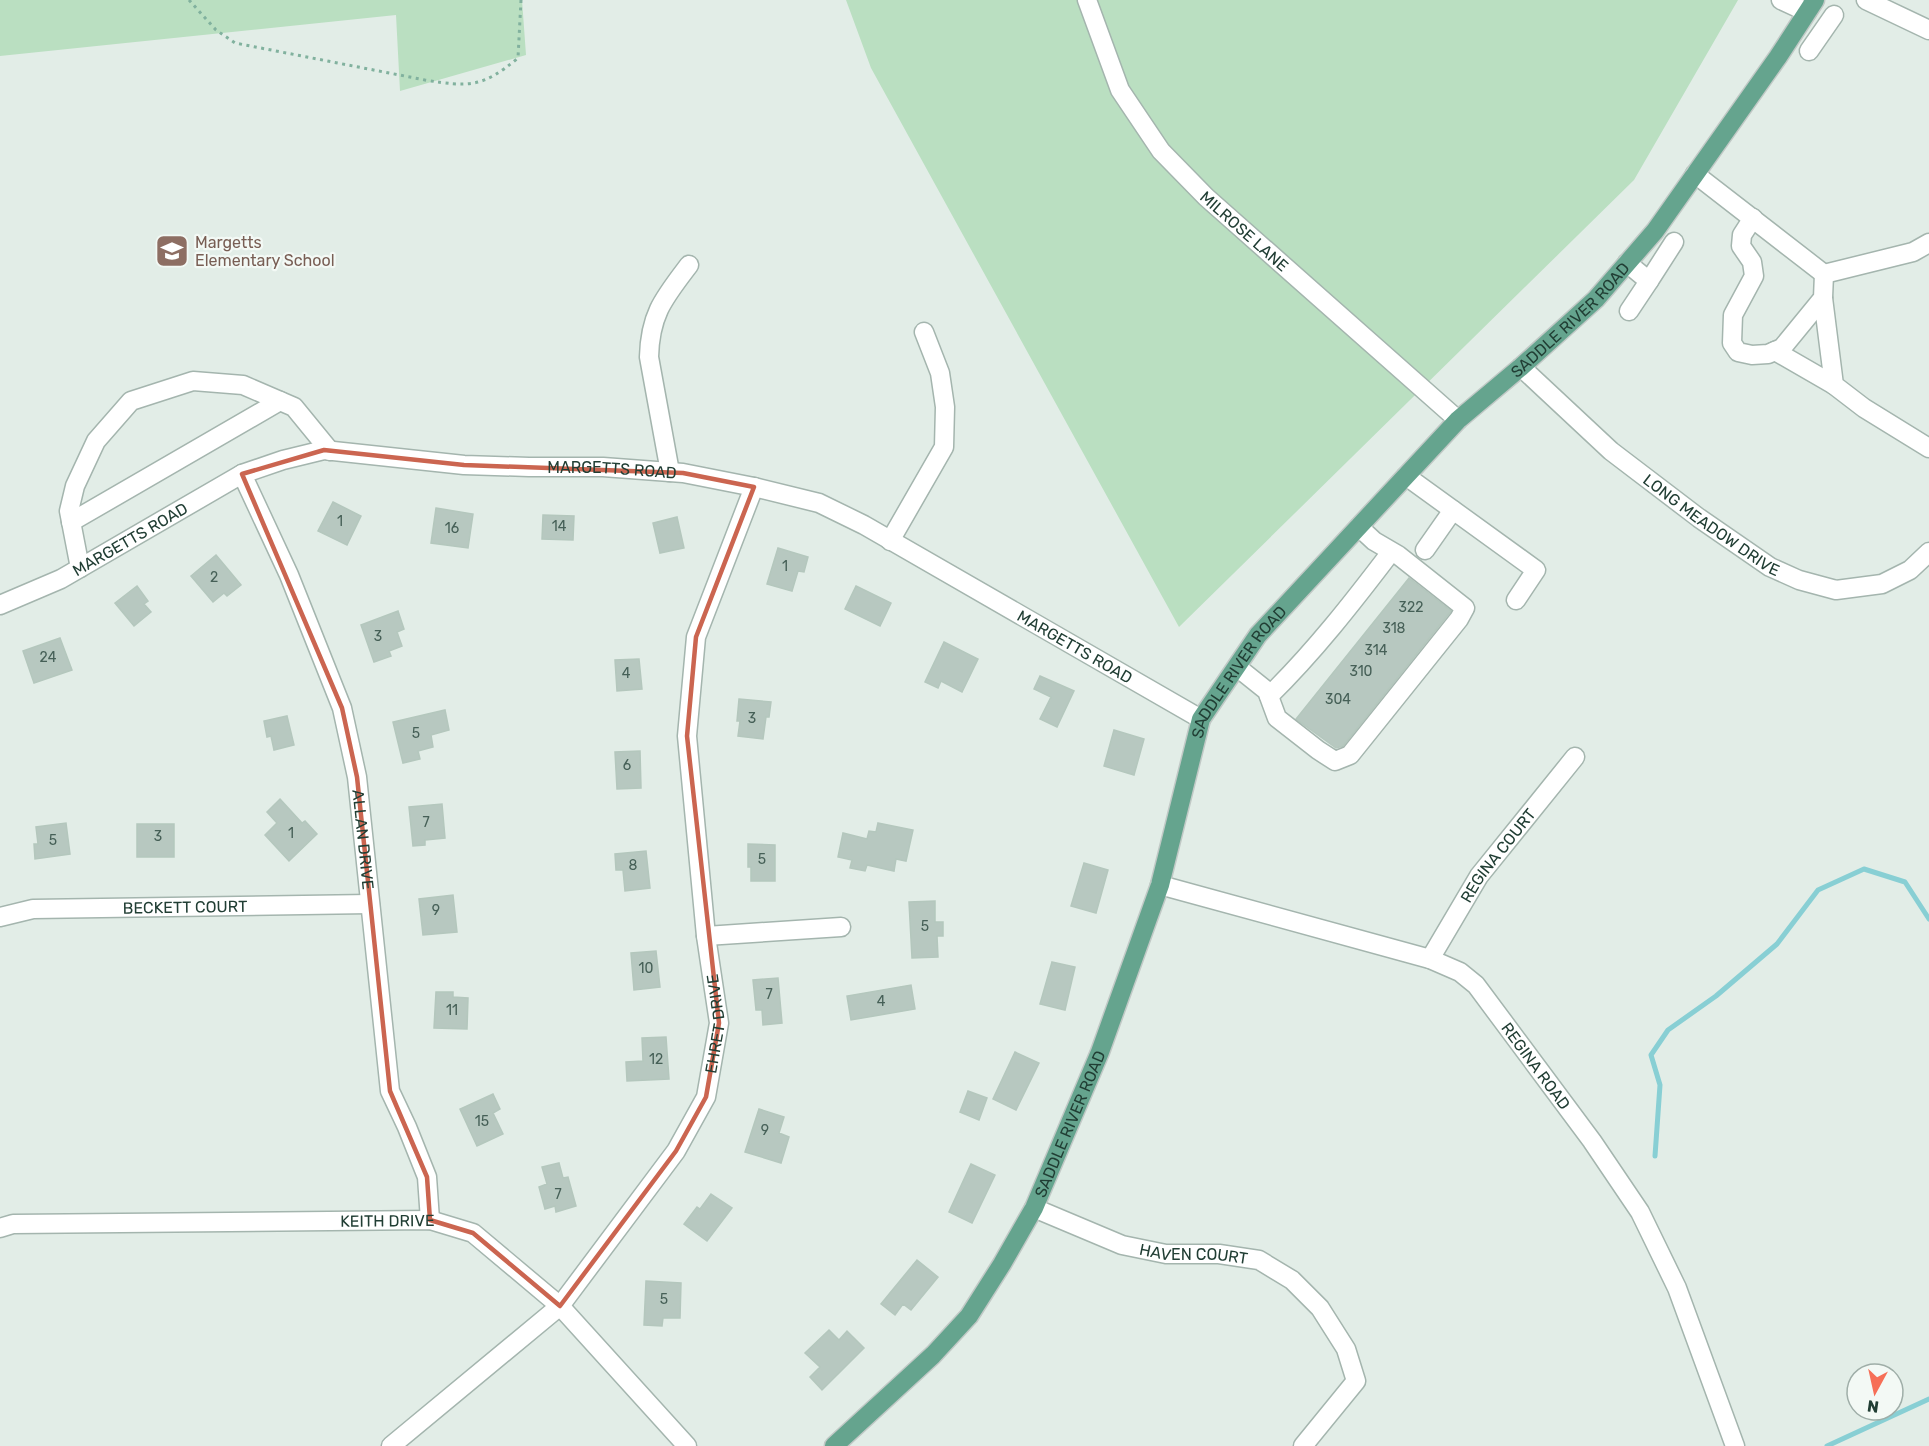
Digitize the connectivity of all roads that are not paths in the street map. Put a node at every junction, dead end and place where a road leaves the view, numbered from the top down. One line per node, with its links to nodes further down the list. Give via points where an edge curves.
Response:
1 (1087, 0): 24 (street, MILROSE LANE, via 1120,90 1161,151 1255,242)
2 (1780, 0): 4 (street)
3 (1866, 0): 6 (street)
4 (1808, 11): 7 (street); 9 (main road, SADDLE RIVER ROAD)
5 (1834, 15): 7 (street)
6 (1929, 30)
7 (1822, 32): 8 (street)
8 (1809, 51)
9 (1695, 174): 10 (street); 13 (main road, SADDLE RIVER ROAD, via 1655,231)
10 (1753, 218): 15 (street); 20 (street, via 1742,236 1741,246 1752,262 1754,276 1733,315 1732,344 1738,352 1752,355)
11 (1674, 242): 16 (street)
12 (1929, 243): 15 (street, via 1913,252)
13 (1627, 262): 16 (street); 21 (main road, SADDLE RIVER ROAD, via 1596,299)
14 (689, 265): 27 (street, via 667,294 652,323 650,340 649,357)
15 (1824, 274): 17 (street)
16 (1650, 281): 18 (street)
17 (1823, 298): 20 (street, via 1782,348); 22 (street)
18 (1629, 311)
19 (924, 332): 34 (street, via 940,373 945,407 944,447)
20 (1775, 351): 22 (street)
21 (1521, 367): 24 (main road, SADDLE RIVER ROAD); 37 (street, LONG MEADOW DRIVE, via 1611,451 1770,567 1836,590 1882,584 1910,570)
22 (1834, 385): 25 (street)
23 (280, 401): 26 (street, via 294,407); 32 (street); 32 (street, via 243,385 193,381 131,401 96,441 75,486 69,511)
24 (1458, 420): 29 (main road, SADDLE RIVER ROAD)
25 (1929, 448)
26 (330, 451): 27 (street, MARGETTS ROAD, via 464,465); 28 (street, MARGETTS ROAD, via 283,460)
27 (670, 472): 30 (street, MARGETTS ROAD)
28 (242, 474): 38 (street, MARGETTS ROAD); 46 (street, ALLAN DRIVE, via 289,575 342,708 357,777)
29 (1406, 476): 31 (street); 33 (main road, SADDLE RIVER ROAD)
30 (754, 487): 34 (street, MARGETTS ROAD, via 819,503); 49 (street, EHRET DRIVE, via 696,637 687,736)
31 (1453, 510): 35 (street); 39 (street, via 1536,570)
32 (71, 522): 38 (street)
33 (1359, 527): 36 (street); 41 (main road, SADDLE RIVER ROAD, via 1258,635)
34 (890, 541): 43 (street, MARGETTS ROAD)
35 (1425, 550)
36 (1391, 552): 42 (street, via 1358,596); 42 (street, via 1465,608 1350,755 1335,761 1318,750 1278,718)
37 (1929, 552)
38 (80, 568): 40 (street, MARGETTS ROAD)
39 (1516, 600)
40 (0, 605)
41 (1237, 667): 42 (street); 43 (main road, SADDLE RIVER ROAD)
42 (1269, 696)
43 (1201, 719): 45 (main road, SADDLE RIVER ROAD)
44 (1575, 757): 50 (street, REGINA COURT, via 1479,876)
45 (1160, 885): 50 (street, REGINA ROAD); 51 (main road, SADDLE RIVER ROAD, via 1100,1052)
46 (370, 904): 47 (street, BECKETT COURT, via 33,909); 52 (street, ALLAN DRIVE, via 390,1091 427,1177)
47 (0, 917)
48 (841, 927): 49 (street)
49 (706, 936): 54 (street, EHRET DRIVE, via 719,1023 706,1097 676,1151)
50 (1430, 959): 59 (street, REGINA ROAD, via 1460,972 1476,985 1640,1212 1677,1288)
51 (1034, 1208): 57 (main road, SADDLE RIVER ROAD, via 969,1316 933,1355); 58 (street, HAVEN COURT, via 1122,1245 1166,1254 1219,1254 1259,1260 1292,1280 1320,1308 1346,1349 1356,1381)
52 (430, 1220): 53 (street, KEITH DRIVE, via 13,1224); 54 (street, KEITH DRIVE, via 473,1233)
53 (0, 1228)
54 (560, 1306): 55 (street, EHRET DRIVE); 56 (street, KEITH DRIVE)
55 (391, 1446)
56 (687, 1446)
57 (834, 1446)
58 (1303, 1446)
59 (1735, 1446)

